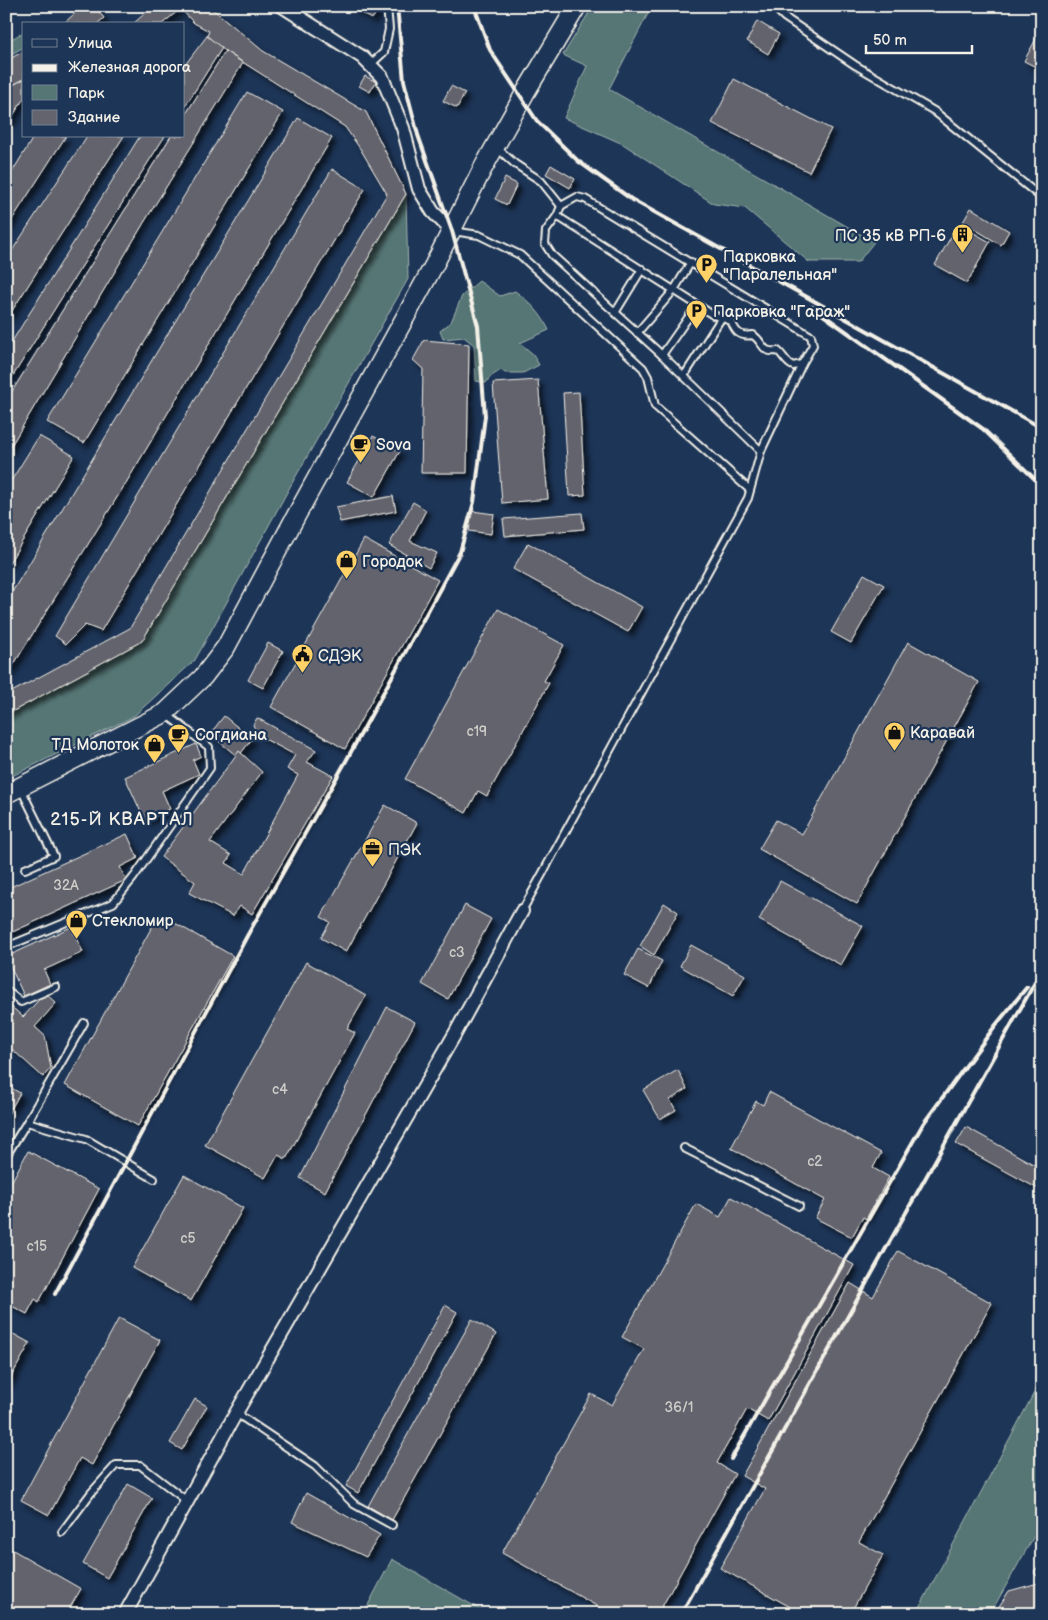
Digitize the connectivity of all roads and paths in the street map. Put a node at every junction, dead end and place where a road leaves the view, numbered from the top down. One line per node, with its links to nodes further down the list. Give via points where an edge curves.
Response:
1 (282, 6): 5 (street)
2 (387, 6): 5 (lane, via 389,29 384,52)
3 (577, 6): 6 (street)
4 (773, 6): 7 (lane, via 784,17 855,65 934,111)
5 (370, 65): 10 (street, via 382,77 403,128 419,189 433,212)
6 (496, 146): 8 (lane, via 515,164 541,181); 10 (street)
7 (1042, 198)
8 (561, 206): 9 (lane); 11 (lane, via 577,198 585,199)
9 (557, 216): 12 (lane); 15 (lane, via 546,231 545,244 561,264)
10 (452, 231): 22 (lane, via 479,235 520,255 643,368 654,406); 23 (street, via 226,647 203,677)
11 (691, 262): 13 (lane); 19 (lane, via 811,336 813,345)
12 (642, 269): 13 (lane); 15 (lane)
13 (674, 290): 14 (lane); 17 (lane)
14 (697, 305): 16 (lane); 18 (lane)
15 (615, 313): 17 (lane)
16 (722, 317): 19 (lane, via 731,321 740,335 753,335 769,352 778,351 788,364); 20 (lane)
17 (637, 333): 18 (lane)
18 (662, 355): 20 (lane)
19 (802, 364): 21 (lane)
20 (684, 376): 21 (lane)
21 (761, 451): 22 (lane)
22 (750, 490): 26 (lane)
23 (165, 713): 24 (street); 27 (lane, via 209,747 210,768 113,903)
24 (13, 791): 25 (lane, via 54,856)
25 (25, 869)
26 (522, 911): 36 (street, via 456,1032)
27 (6, 947)
28 (56, 987): 29 (lane, via 21,1002)
29 (6, 990)
30 (84, 1023): 31 (lane)
31 (27, 1122): 33 (lane); 34 (lane, via 86,1140)
32 (684, 1148): 35 (lane)
33 (6, 1156)
34 (154, 1179)
35 (799, 1206)
36 (236, 1413): 37 (street); 38 (lane, via 315,1466 354,1504)
37 (187, 1501): 39 (lane, via 140,1465 116,1465); 40 (street)
38 (392, 1525)
39 (62, 1532)
40 (125, 1614)

